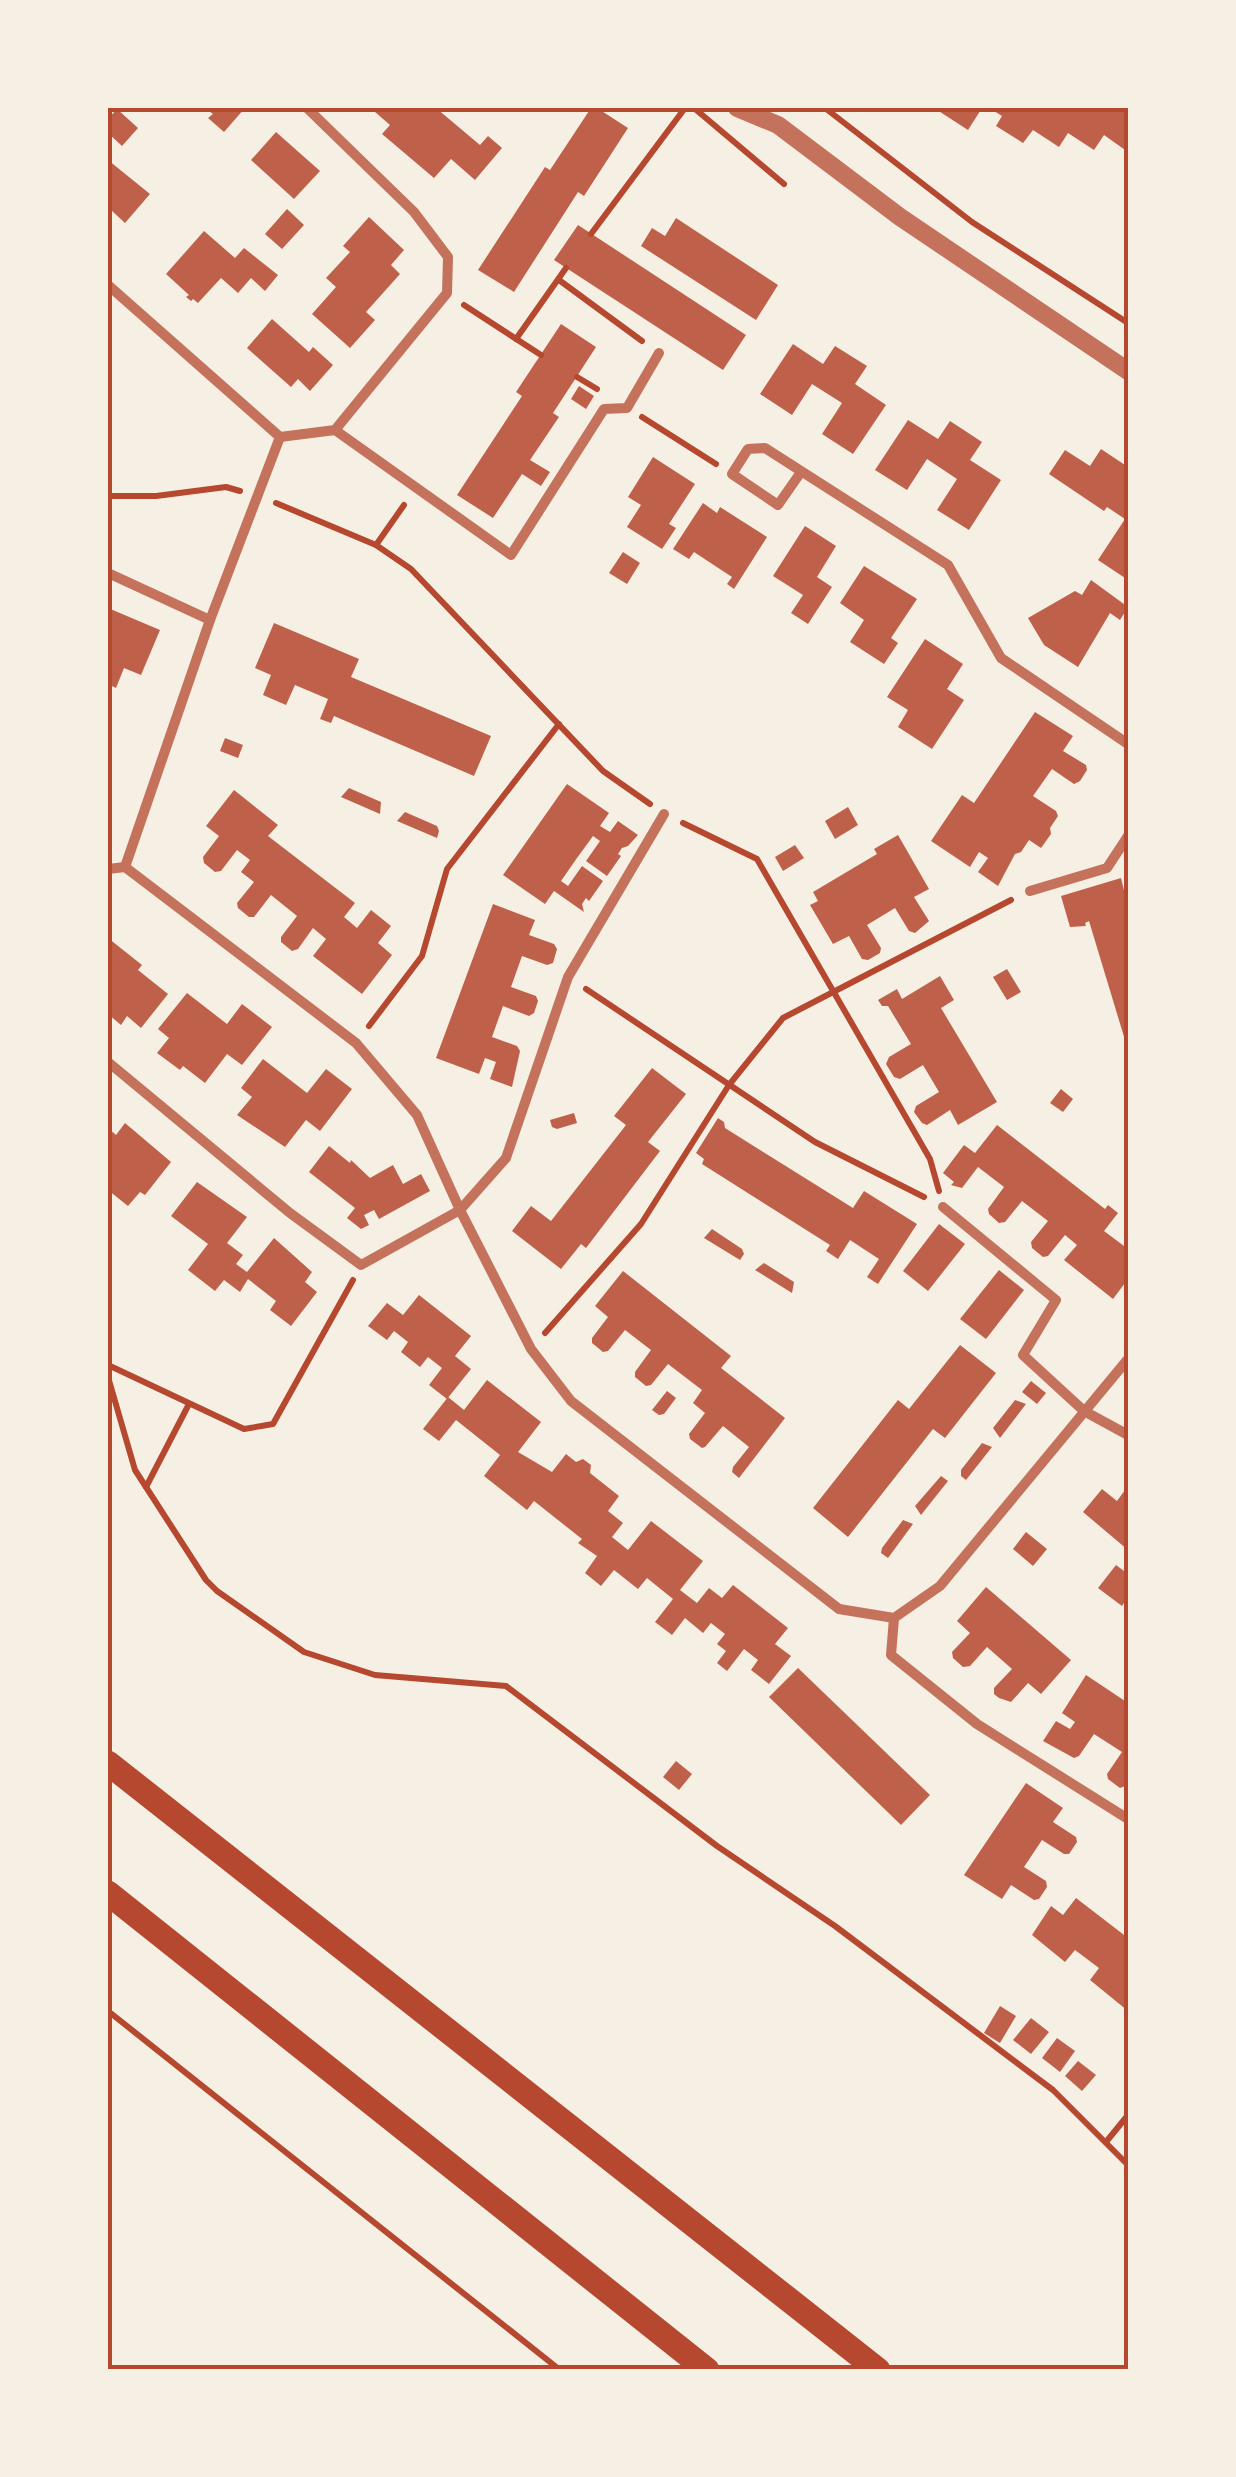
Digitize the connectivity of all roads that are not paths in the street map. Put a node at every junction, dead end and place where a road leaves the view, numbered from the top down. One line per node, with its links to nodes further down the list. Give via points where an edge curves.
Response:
1 (307, 108): 8 (street, via 448,257 446,294)
2 (736, 108): 4 (street)
3 (764, 108): 4 (street)
4 (778, 125): 7 (street, via 900,217)
5 (108, 285): 9 (street)
6 (659, 353): 8 (street, via 627,408 604,410 511,555)
7 (1128, 371)
8 (335, 430): 9 (street)
9 (280, 437): 12 (street)
10 (802, 472): 10 (street, via 778,505 732,474 748,449 765,448); 13 (street, via 948,565 1000,658)
11 (108, 573): 12 (street)
12 (210, 620): 16 (street)
13 (1128, 744)
14 (664, 814): 21 (street, via 568,977 506,1158)
15 (1128, 836): 18 (street, via 1107,868)
16 (125, 867): 17 (street); 21 (street, via 356,1042 417,1115)
17 (108, 869)
18 (1030, 890)
19 (108, 1062): 21 (street, via 360,1265)
20 (943, 1207): 23 (street, via 1056,1300 1023,1354)
21 (460, 1210): 25 (street, via 530,1349 572,1401 839,1610)
22 (1128, 1359): 23 (street)
23 (1084, 1411): 24 (street); 25 (street, via 940,1586)
24 (1128, 1435)
25 (894, 1618): 27 (street, via 891,1654 977,1724)
26 (108, 1763): 30 (main road)
27 (1128, 1820)
28 (108, 1892): 29 (main road)
29 (707, 2370)
30 (878, 2370)

